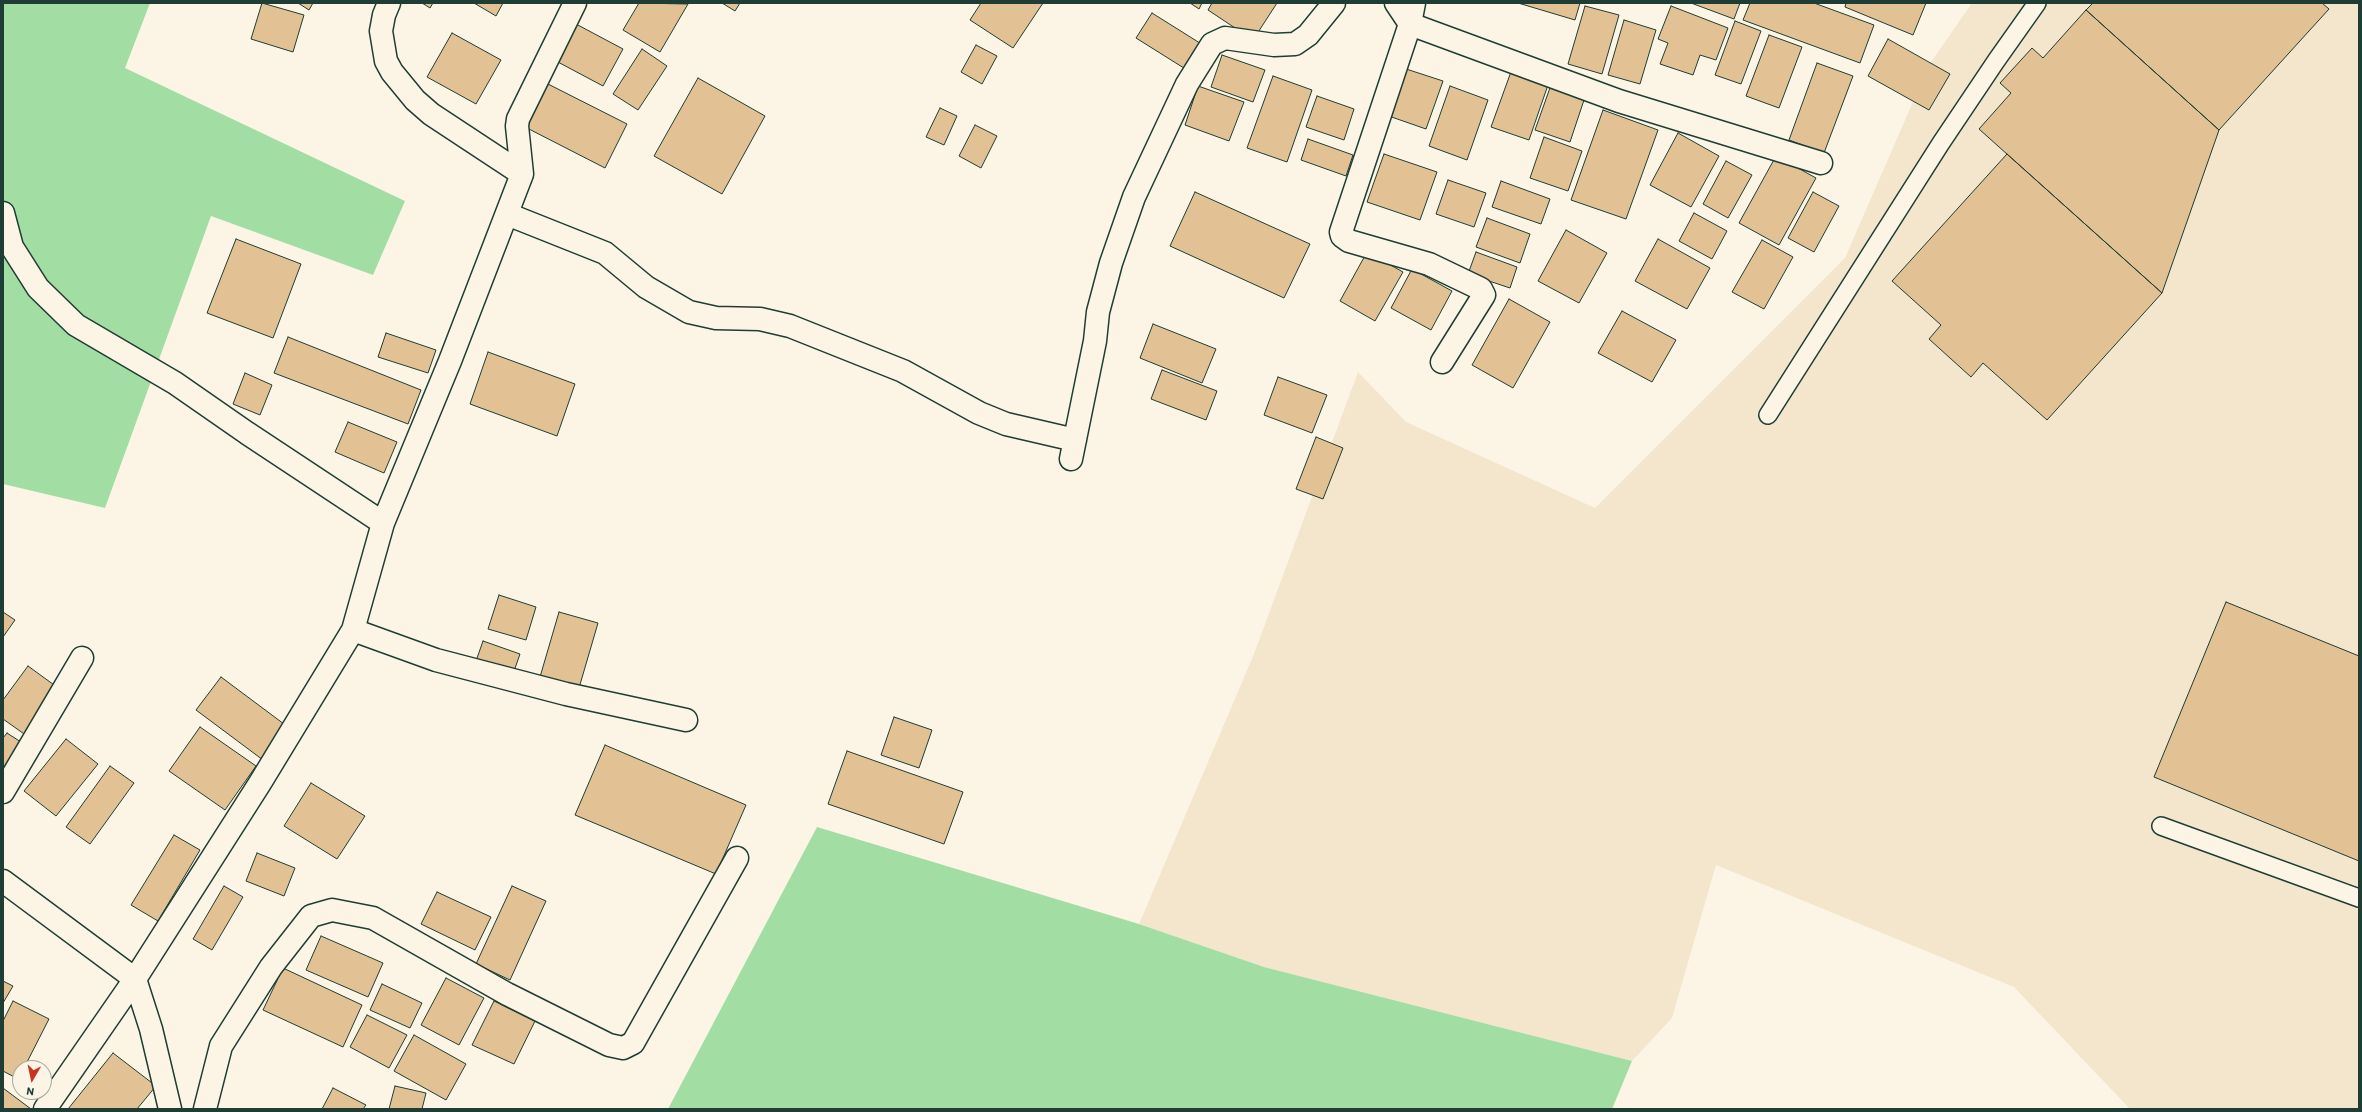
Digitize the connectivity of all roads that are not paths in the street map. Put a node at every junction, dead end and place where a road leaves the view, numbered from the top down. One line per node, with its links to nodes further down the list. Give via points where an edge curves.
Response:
1 (389, 3): 8 (street, via 381,31 386,61 392,72 415,100 431,114)
2 (575, 3): 8 (street, via 518,119)
3 (1334, 3): 10 (street, via 1308,35 1295,44 1274,45 1225,38 1212,44 1187,84 1134,197 1111,263 1098,312 1095,341 1073,450 979,413 903,371 790,326 760,319 716,318 690,312 642,284 605,253)
4 (1396, 3): 6 (street)
5 (2037, 3): 12 (lane, via 1941,143)
6 (1412, 13): 7 (street, via 1619,101); 11 (street, via 1340,232 1349,241 1429,264 1481,289 1484,295)
7 (1821, 163)
8 (522, 174): 10 (street)
9 (3, 213): 13 (street, via 12,247 38,288 76,324 175,383 247,434)
10 (507, 214): 13 (street)
11 (1442, 362)
12 (1768, 415)
13 (383, 523): 14 (street)
14 (353, 630): 16 (street, via 436,660 566,694); 22 (street, via 281,750)
15 (82, 658): 17 (street)
16 (686, 720)
17 (3, 792)
18 (2161, 826): 21 (lane)
19 (736, 858): 25 (street, via 633,1043 623,1048 609,1045 507,994 373,918 332,910 311,916 271,967 221,1046)
20 (3, 881): 22 (street)
21 (2359, 898)
22 (135, 979): 23 (street); 24 (street, via 151,1029)
23 (45, 1109)
24 (170, 1109)
25 (205, 1109)

